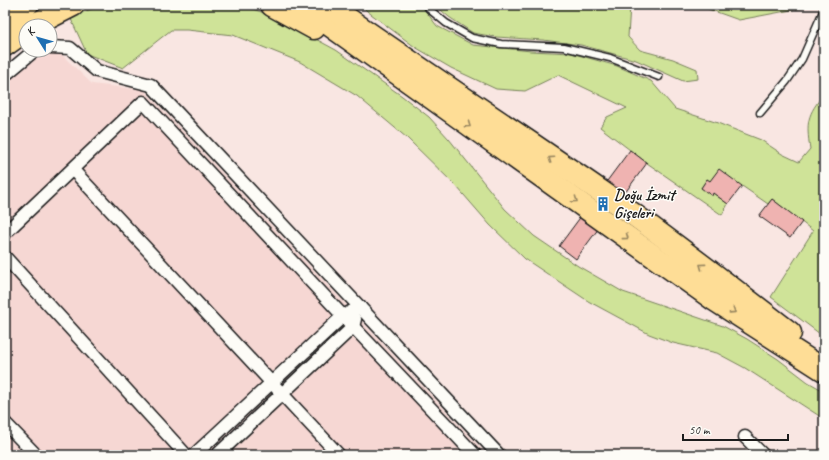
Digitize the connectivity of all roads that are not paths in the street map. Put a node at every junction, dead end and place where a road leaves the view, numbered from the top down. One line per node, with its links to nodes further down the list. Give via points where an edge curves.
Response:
1 (28, 5): 10 (highway)
2 (73, 5): 9 (highway)
3 (272, 5): 17 (highway)
4 (302, 5): 17 (highway)
5 (328, 5): 17 (highway)
6 (350, 5): 17 (highway, via 385,33)
7 (427, 5): 16 (lane, via 446,23 472,38 501,44 564,47 610,58)
8 (824, 10): 18 (lane, via 802,59)
9 (48, 18)
10 (5, 26)
11 (18, 35): 12 (highway)
12 (5, 44)
13 (58, 47): 22 (street, via 70,48 97,70 151,85)
14 (25, 58): 15 (street)
15 (5, 75)
16 (659, 76)
17 (441, 95): 25 (highway, one-way to 17, via 607,196); 26 (highway, one-way to 26, via 715,300)
18 (760, 113)
19 (73, 170): 20 (street); 23 (street, via 143,102); 27 (street)
20 (5, 233)
21 (5, 257): 32 (street)
22 (360, 307): 23 (street); 24 (street); 37 (street)
23 (343, 316): 24 (street); 27 (street)
24 (353, 326): 28 (street); 36 (street)
25 (824, 356)
26 (824, 370)
27 (272, 382): 28 (street); 33 (street)
28 (282, 394): 34 (street); 35 (street)
29 (5, 423): 31 (street)
30 (745, 437): 38 (street)
31 (36, 455)
32 (186, 455)
33 (194, 455)
34 (217, 455)
35 (339, 455)
36 (475, 455)
37 (499, 455)
38 (763, 455)

